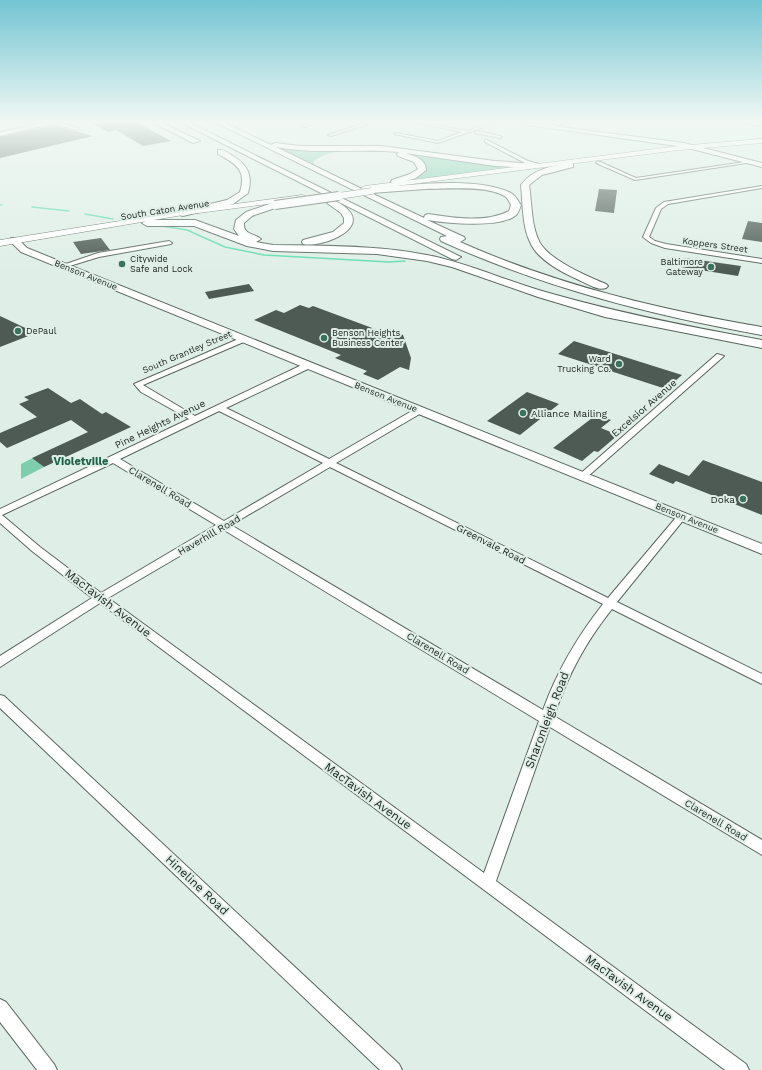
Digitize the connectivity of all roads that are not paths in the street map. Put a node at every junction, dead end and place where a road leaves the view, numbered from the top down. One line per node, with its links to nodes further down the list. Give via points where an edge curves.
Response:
1 (245, 171): 19 (highway, via 244,193 230,202)
2 (261, 171): 16 (highway, via 335,205 346,214 349,222 345,230 339,233 323,240 304,243 269,242 252,238 240,231 238,225 244,216)
3 (282, 171): 32 (highway, via 441,250 493,272 614,310)
4 (301, 171): 30 (highway, via 458,246 509,267 624,302)
5 (318, 171): 13 (highway)
6 (321, 171): 13 (highway)
7 (420, 171): 15 (highway, via 414,176)
8 (503, 171): 15 (main road, South Caton Avenue)
9 (522, 171): 15 (main road, South Caton Avenue)
10 (548, 171): 28 (highway, via 528,180 525,185 535,243 549,258 572,273 602,286)
11 (619, 171): 12 (street, via 635,178)
12 (686, 171)
13 (336, 180): 17 (highway)
14 (762, 187): 26 (street, Koppers Street, via 662,205 646,237 665,246)
15 (369, 190): 16 (main road, South Caton Avenue, bridge); 17 (highway, via 427,186 472,187 507,196 513,199 516,208 499,218 463,222 424,217); 18 (main road, South Caton Avenue)
16 (275, 205): 18 (main road, South Caton Avenue)
17 (389, 205): 28 (highway, via 511,260 572,280)
18 (210, 211): 19 (main road, South Caton Avenue); 20 (main road, South Caton Avenue); 21 (highway)
19 (183, 213): 23 (main road, South Caton Avenue)
20 (147, 223): 21 (highway, via 195,223); 23 (main road, South Caton Avenue)
21 (235, 239): 32 (highway, via 273,248 376,251 427,258 615,315 677,329)
22 (0, 242): 23 (main road, South Caton Avenue)
23 (15, 242): 25 (main road, South Caton Avenue); 27 (street, Benson Avenue, via 24,250)
24 (169, 243): 27 (street, via 98,255)
25 (0, 247)
26 (762, 261)
27 (63, 266): 31 (street, Benson Avenue)
28 (656, 302): 29 (highway)
29 (762, 325)
30 (762, 331)
31 (243, 339): 34 (street, Benson Avenue); 37 (street, South Grantley Street, via 138,384)
32 (762, 343)
33 (720, 356): 40 (street, Excelsior Avenue)
34 (309, 365): 35 (street, Pine Heights Avenue); 36 (street, Benson Avenue)
35 (219, 408): 37 (street, Pine Heights Avenue); 39 (street, Greenvale Road)
36 (420, 410): 39 (street, Haverhill Road); 40 (street, Benson Avenue)
37 (196, 420): 38 (street, Pine Heights Avenue)
38 (113, 459): 41 (street, Pine Heights Avenue); 44 (street, Clarenell Road)
39 (329, 463): 44 (street, Haverhill Road); 47 (street, Greenvale Road)
40 (582, 476): 42 (street, Benson Avenue)
41 (0, 514)
42 (682, 516): 45 (street, Benson Avenue); 47 (street, Sharonleigh Road)
43 (0, 518): 46 (street, MacTavish Avenue)
44 (225, 526): 46 (street, Haverhill Road); 51 (street, Clarenell Road)
45 (762, 549)
46 (100, 598): 48 (street, Haverhill Road); 53 (street, MacTavish Avenue)
47 (610, 603): 49 (street, Greenvale Road); 51 (street, Sharonleigh Road, via 574,654)
48 (0, 662)
49 (762, 679)
50 (0, 700): 56 (street, Hineline Road)
51 (546, 718): 52 (street, Clarenell Road); 53 (street, Sharonleigh Road)
52 (762, 848)
53 (488, 884): 57 (street, MacTavish Avenue)
54 (0, 1008): 55 (street)
55 (48, 1070)
56 (393, 1070)
57 (740, 1070)

